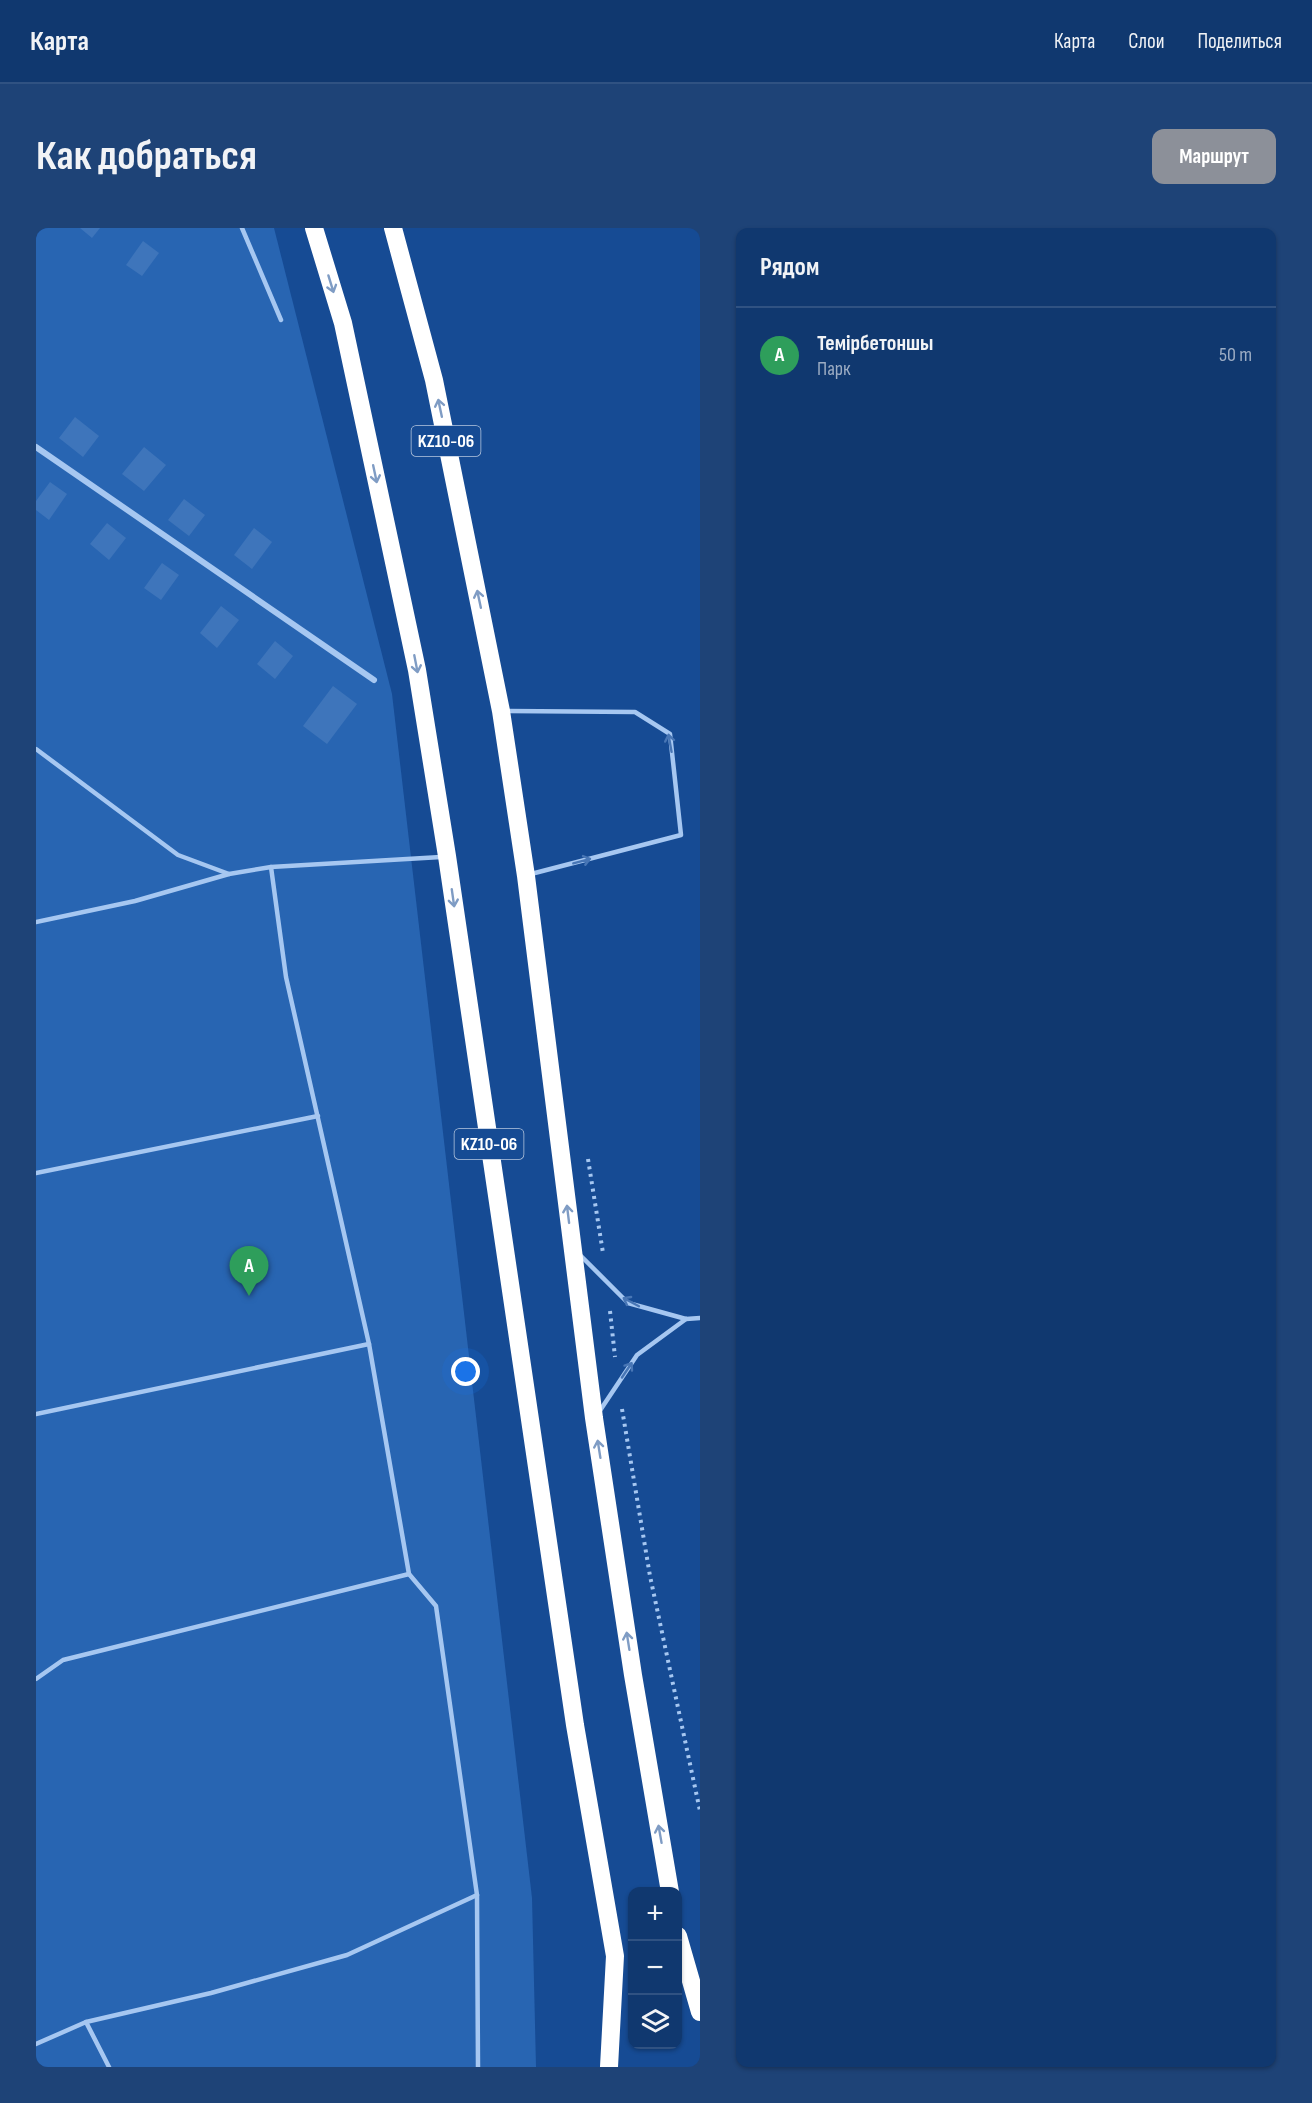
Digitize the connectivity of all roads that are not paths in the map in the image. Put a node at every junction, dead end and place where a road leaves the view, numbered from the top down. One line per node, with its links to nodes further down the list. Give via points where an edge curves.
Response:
1 (242, 228): 4 (lane)
2 (314, 228): 9 (highway, KZ10-06, one-way to 9, via 343,323 417,670)
3 (393, 228): 7 (highway, KZ10-06, one-way to 3, via 434,380)
4 (281, 320)
5 (36, 447): 6 (street)
6 (374, 680)
7 (501, 711): 12 (highway, KZ10-06); 12 (lane, one-way to 7, via 681,835 670,734 635,712)
8 (36, 749): 11 (lane, via 178,855)
9 (447, 856): 10 (lane); 32 (highway, KZ10-06, one-way to 32, via 572,1701 615,1956)
10 (271, 867): 11 (lane); 14 (lane, via 286,977)
11 (229, 874): 13 (lane)
12 (526, 876): 16 (highway, KZ10-06, one-way to 12)
13 (36, 922)
14 (318, 1116): 15 (lane); 19 (lane)
15 (36, 1173)
16 (572, 1247): 18 (lane, one-way to 16, via 628,1303); 21 (highway, KZ10-06)
17 (700, 1318): 18 (lane)
18 (686, 1319): 21 (lane, one-way to 18, via 637,1355)
19 (369, 1344): 20 (lane); 22 (lane)
20 (36, 1414)
21 (594, 1418): 24 (highway, KZ10-06, one-way to 21)
22 (409, 1574): 23 (lane, via 63,1660); 25 (lane, via 436,1606)
23 (36, 1679)
24 (669, 1887)
25 (477, 1895): 28 (lane, via 347,1955); 31 (lane)
26 (679, 1941): 27 (highway)
27 (700, 2012)
28 (86, 2022): 29 (lane); 30 (lane)
29 (36, 2044)
30 (109, 2067)
31 (478, 2067)
32 (609, 2067)

